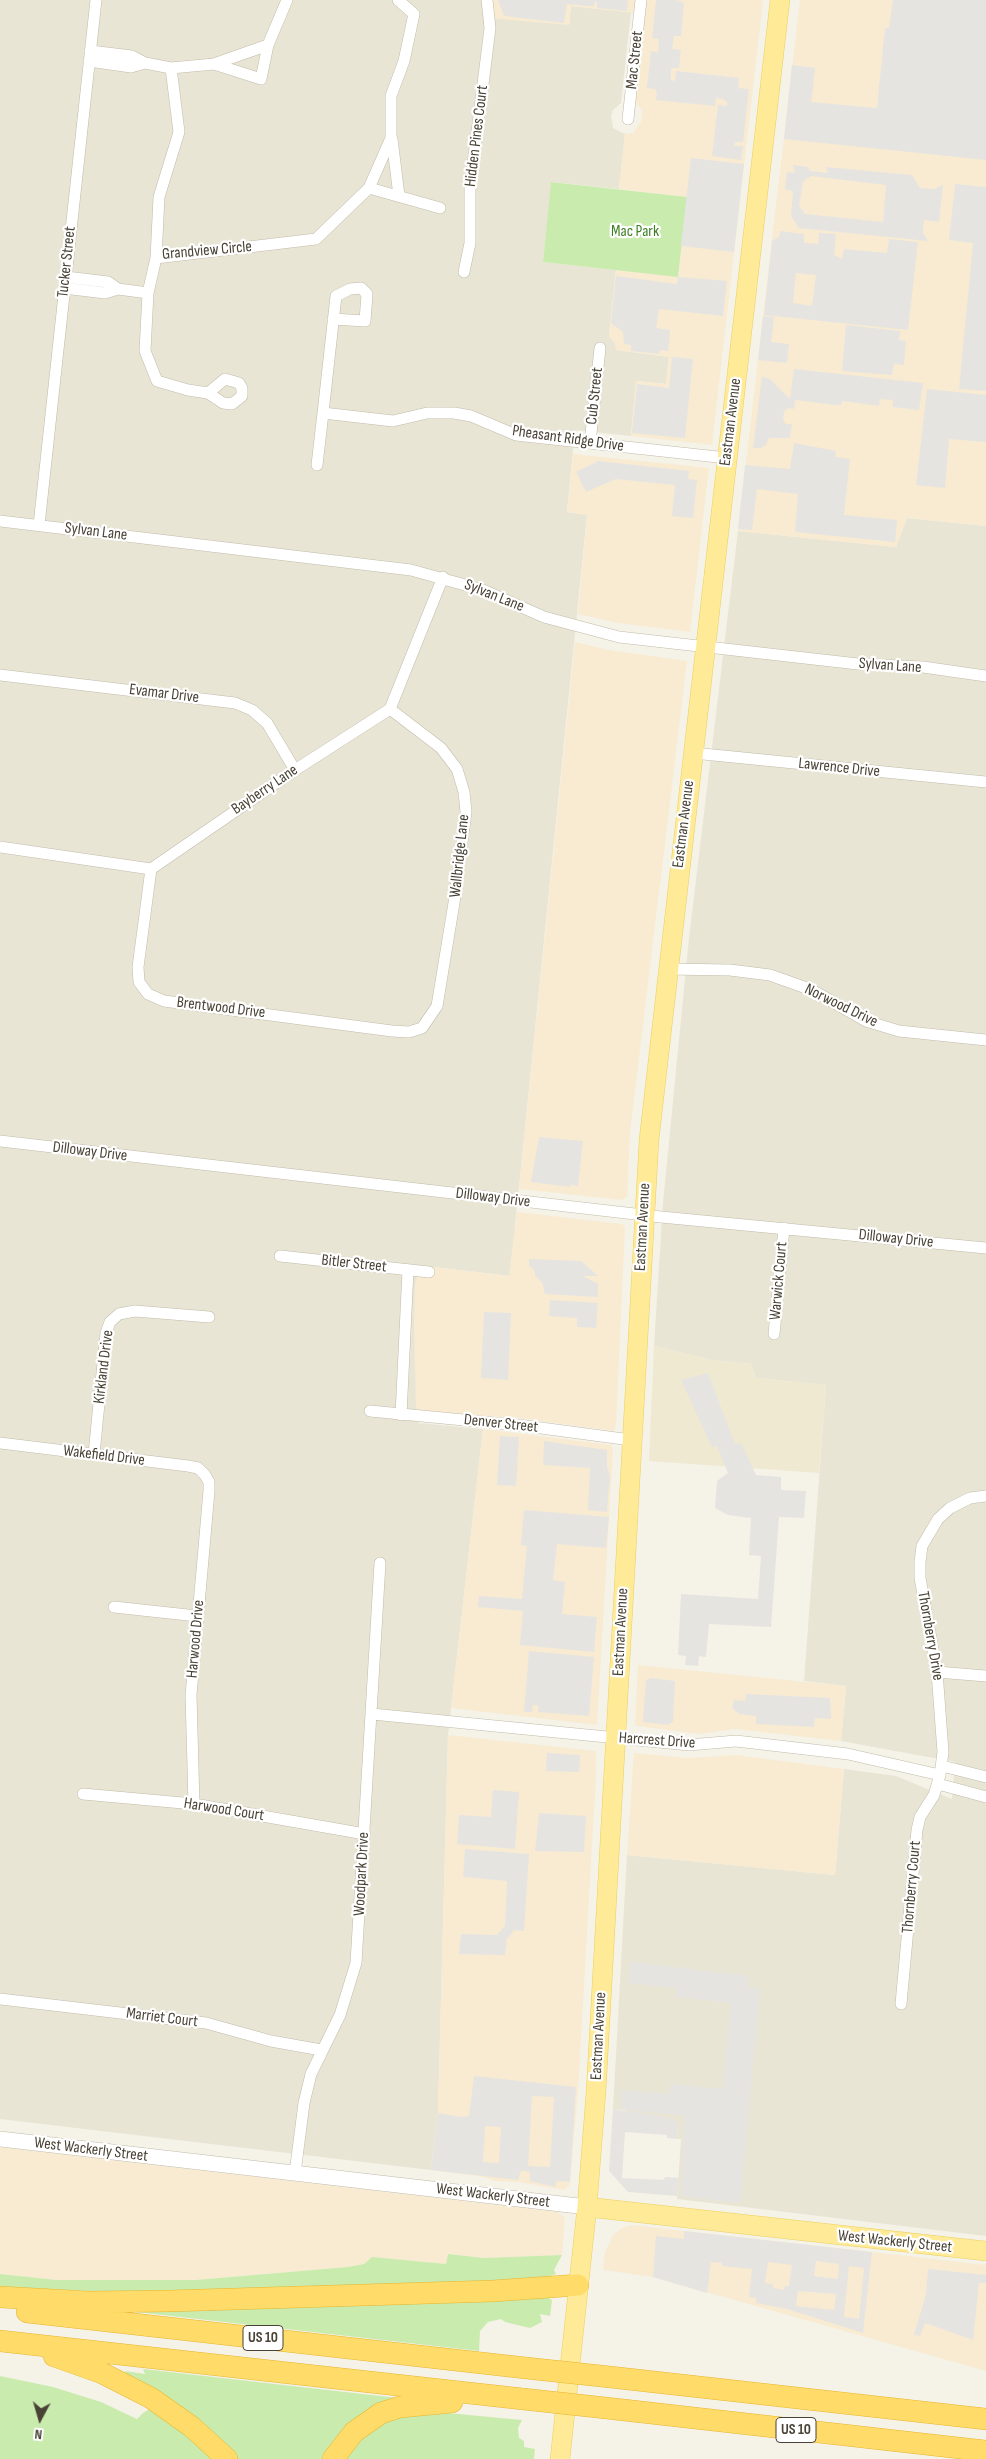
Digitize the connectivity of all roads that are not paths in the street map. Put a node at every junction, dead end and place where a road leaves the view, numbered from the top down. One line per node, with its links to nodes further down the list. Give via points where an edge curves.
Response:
1 (96, 0): 8 (street, Tucker Street)
2 (287, 0): 7 (street)
3 (398, 0): 12 (street, Grandview Circle, via 414,14 404,61 390,96)
4 (487, 0): 17 (street, Hidden Pines Court, via 490,28 470,188 470,242)
5 (641, 0): 11 (street, Mac Street)
6 (780, 0): 25 (main road, Eastman Avenue)
7 (268, 45): 9 (street); 9 (street, via 261,79)
8 (90, 56): 10 (street, via 132,56 145,63); 18 (street, Tucker Street)
9 (214, 64): 10 (street)
10 (171, 68): 16 (street, Grandview Circle, via 180,132 159,197)
11 (628, 120)
12 (391, 138): 13 (street, Grandview Circle); 14 (street, Grandview Circle)
13 (369, 188): 14 (street); 16 (street, Grandview Circle, via 316,239)
14 (399, 196): 15 (street)
15 (440, 208)
16 (156, 258): 19 (street)
17 (464, 272)
18 (65, 282): 19 (street, via 108,282 118,289); 28 (street, Tucker Street)
19 (148, 294): 22 (street, via 145,351 157,381)
20 (333, 319): 23 (street)
21 (600, 348): 24 (street, Cub Street)
22 (208, 393)
23 (323, 413): 24 (street, Pheasant Ridge Drive, via 393,421 427,413 454,414 471,416 516,435); 26 (street)
24 (590, 443): 25 (street, Pheasant Ridge Drive)
25 (727, 458): 30 (main road, Eastman Avenue)
26 (317, 465)
27 (0, 521): 28 (street, Sylvan Lane)
28 (39, 525): 29 (street, Sylvan Lane, via 411,570)
29 (443, 577): 30 (street, Sylvan Lane, via 576,627 618,637); 33 (street)
30 (705, 647): 32 (street, Sylvan Lane); 34 (main road, Eastman Avenue)
31 (0, 675): 35 (street, Evamar Drive, via 235,703 252,710 267,723)
32 (986, 676)
33 (390, 709): 35 (street, Bayberry Lane); 40 (street, Wallbridge Lane, via 441,748 456,769 464,792 466,812 437,1006)
34 (693, 752): 36 (street, Lawrence Drive); 39 (main road, Eastman Avenue)
35 (295, 770): 38 (street, Bayberry Lane)
36 (986, 782)
37 (0, 848): 38 (street)
38 (150, 869): 40 (street, Brentwood Drive, via 138,967 139,982 148,994 164,1000 392,1031 409,1032)
39 (667, 969): 41 (street, Norwood Drive, via 730,970 770,975 812,990 866,1021 899,1031); 43 (main road, Eastman Avenue)
40 (422, 1028)
41 (986, 1040)
42 (0, 1141): 43 (street, Dilloway Drive)
43 (644, 1215): 44 (street, Dilloway Drive); 53 (main road, Eastman Avenue)
44 (784, 1228): 45 (street, Dilloway Drive); 50 (street, Warwick Court)
45 (986, 1248)
46 (280, 1256): 47 (street, Bitler Street)
47 (408, 1270): 48 (street, Bitler Street); 52 (street)
48 (429, 1272)
49 (208, 1316): 55 (street, Kirkland Drive, via 135,1311 119,1314 110,1322 106,1333)
50 (774, 1334)
51 (370, 1411): 52 (street, Denver Street)
52 (401, 1415): 53 (street, Denver Street, via 526,1426)
53 (631, 1440): 64 (main road, Eastman Avenue)
54 (0, 1443): 55 (street, Wakefield Drive)
55 (94, 1454): 56 (street, Wakefield Drive, via 198,1468)
56 (205, 1475): 60 (street, Harwood Drive, via 209,1491)
57 (986, 1496): 61 (street, Thornberry Drive, via 970,1498 950,1508 928,1533 920,1562 920,1578)
58 (380, 1563): 63 (street, Woodpark Drive)
59 (114, 1607): 60 (street)
60 (197, 1616): 69 (street, Harwood Drive, via 191,1695)
61 (937, 1672): 62 (street); 65 (street, Thornberry Drive, via 943,1732)
62 (986, 1676)
63 (372, 1714): 64 (street, Harcrest Drive); 70 (street, Woodpark Drive)
64 (615, 1738): 65 (street, Harcrest Drive, via 689,1745 736,1741 848,1754); 76 (main road, Eastman Avenue)
65 (940, 1775): 66 (street); 68 (street); 72 (street, Thornberry Court, via 917,1830)
66 (986, 1778)
67 (82, 1794): 69 (street, Harwood Court)
68 (986, 1797)
69 (194, 1804): 70 (street, Harwood Court)
70 (365, 1834): 73 (street, Woodpark Drive, via 356,1963 340,2015)
71 (0, 1999): 73 (street, Marriet Court, via 206,2023 271,2041)
72 (901, 2004)
73 (321, 2050): 75 (street, Woodpark Drive, via 304,2103)
74 (0, 2139): 75 (street, West Wackerly Street)
75 (295, 2173): 76 (street, West Wackerly Street)
76 (587, 2207): 77 (main road, West Wackerly Street); 78 (main road, Eastman Avenue)
77 (986, 2252)
78 (578, 2285): 79 (highway, via 493,2291 169,2301 89,2302); 87 (main road, Eastman Avenue)
79 (0, 2297)
80 (0, 2308): 83 (highway, US 10, bridge)
81 (9, 2342): 82 (highway, US 10); 85 (highway, via 123,2383 151,2398 192,2427)
82 (520, 2399): 84 (highway, US 10, bridge); 86 (highway, via 428,2402 381,2413 344,2442)
83 (986, 2419)
84 (986, 2451)
85 (227, 2459)
86 (333, 2459)
87 (560, 2459)

